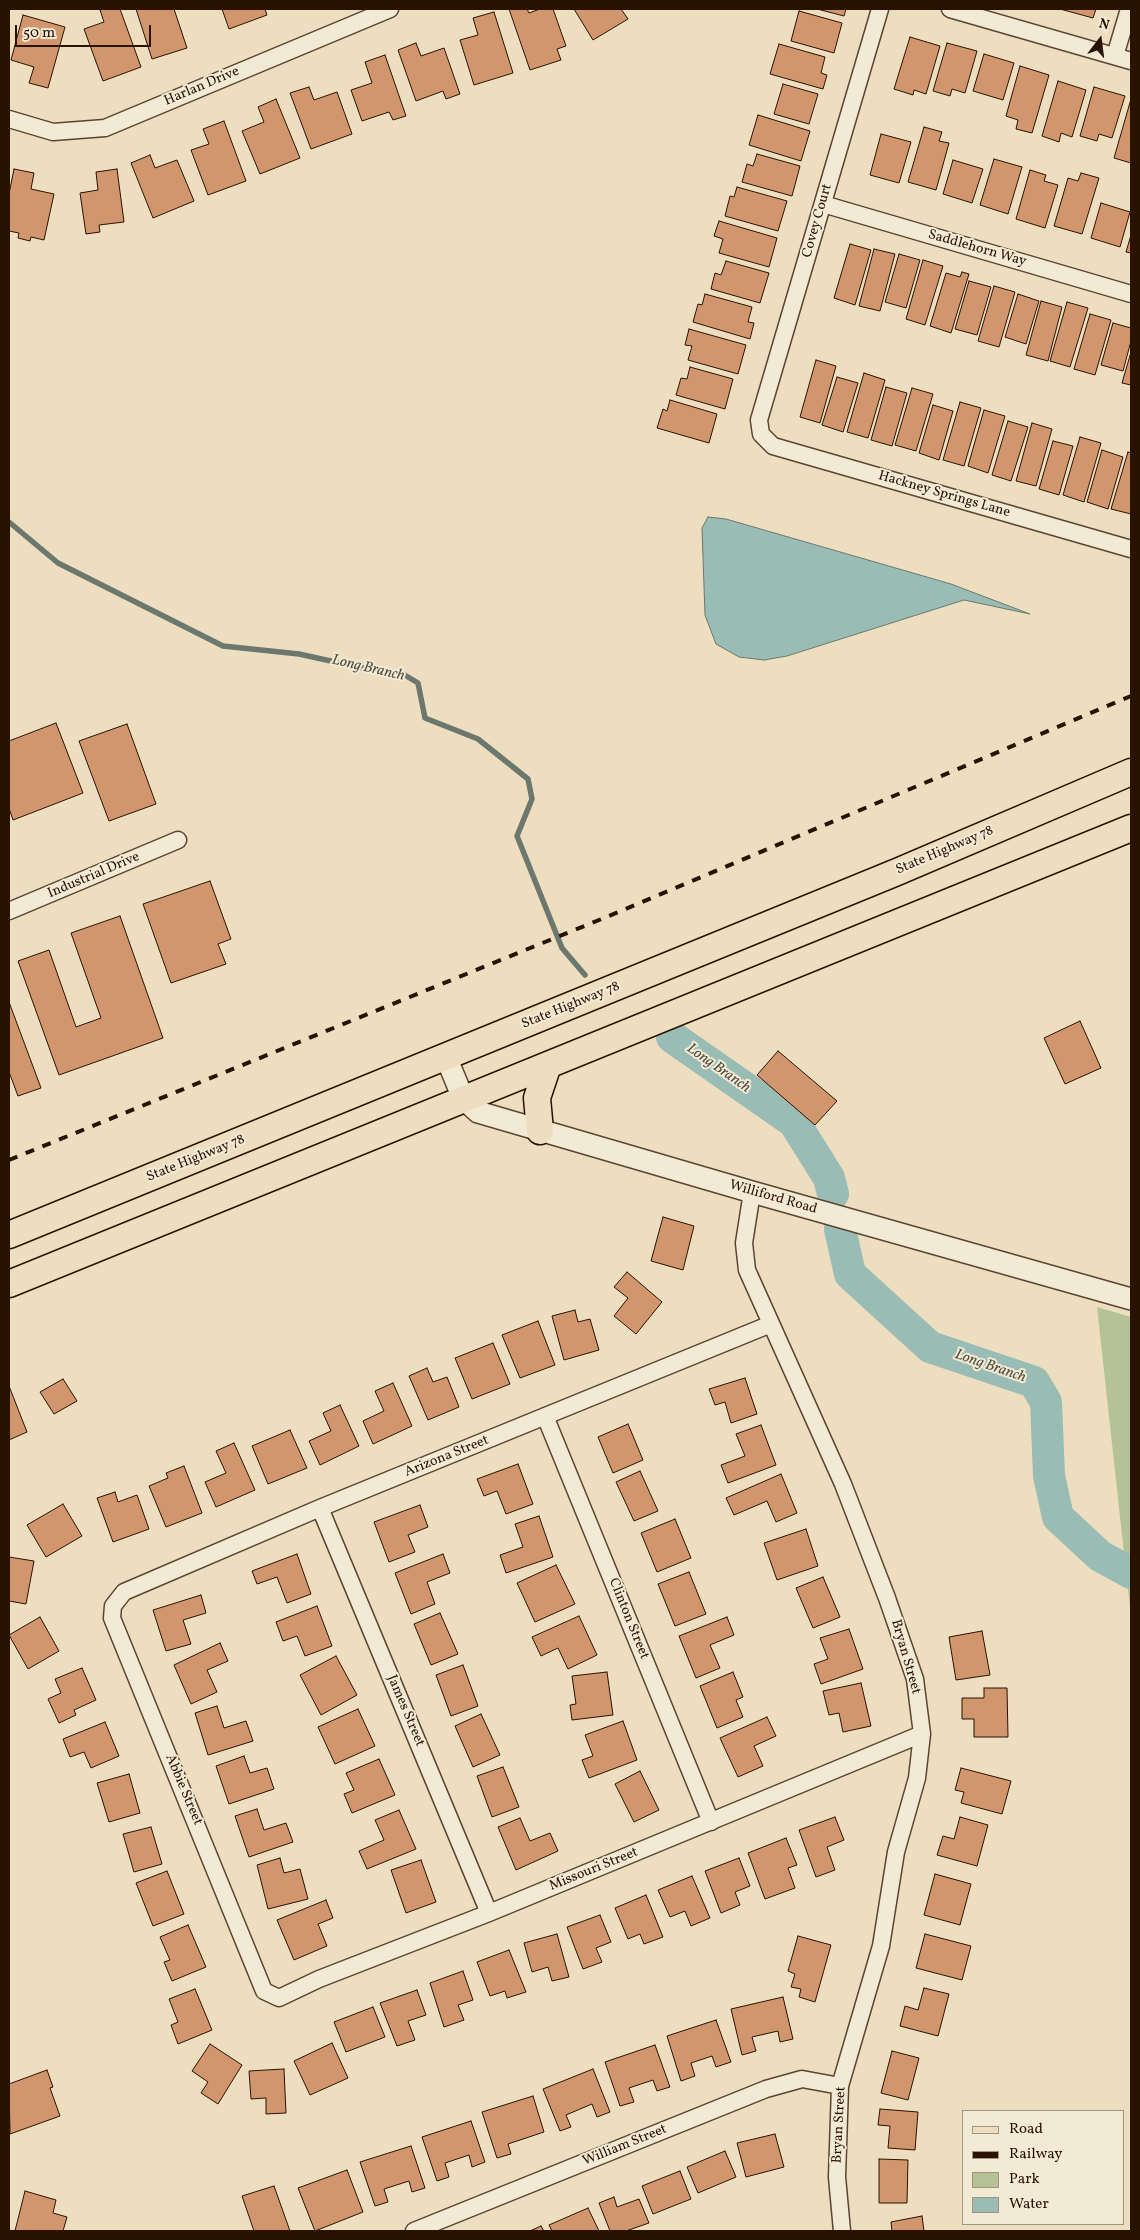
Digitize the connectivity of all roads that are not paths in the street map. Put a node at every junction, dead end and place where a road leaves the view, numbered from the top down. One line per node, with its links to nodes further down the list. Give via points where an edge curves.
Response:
1 (390, 9): 7 (street, Harlan Drive, via 105,128 53,132)
2 (880, 9): 8 (street, Covey Court)
3 (950, 9): 5 (street)
4 (1129, 9): 5 (street)
5 (1114, 56): 6 (street)
6 (1131, 61)
7 (9, 120)
8 (823, 204): 9 (street, Saddlehorn Way); 10 (street, Covey Court, via 759,420)
9 (1131, 294)
10 (761, 434): 11 (street, Hackney Springs Lane, via 773,446)
11 (1131, 549)
12 (1131, 772): 16 (main road, State Highway 78)
13 (1131, 828): 17 (main road)
14 (178, 840): 15 (street, Industrial Drive)
15 (9, 911)
16 (446, 1057): 18 (street, Williford Road); 21 (main road, State Highway 78)
17 (548, 1065): 18 (main road); 19 (main road, via 537,1098)
18 (463, 1098): 19 (street, Williford Road, via 478,1112); 22 (main road)
19 (540, 1130): 20 (street, Williford Road)
20 (752, 1192): 23 (street, Williford Road); 24 (street, Bryan Street, via 744,1243 747,1270)
21 (9, 1235)
22 (9, 1284)
23 (1131, 1299)
24 (771, 1324): 25 (street, Arizona Street); 28 (street, Bryan Street, via 843,1484 887,1598 914,1679)
25 (545, 1416): 26 (street, Arizona Street); 29 (street, Clinton Street)
26 (320, 1508): 27 (street, Arizona Street); 30 (street, James Street)
27 (124, 1592): 31 (street, Abbie Street, via 113,1606 112,1618)
28 (922, 1734): 29 (street, Missouri Street); 32 (street, Bryan Street, via 917,1778 896,1852 881,1946)
29 (711, 1822): 30 (street, Missouri Street)
30 (489, 1913): 31 (street, Missouri Street, via 279,1998)
31 (264, 1991)
32 (840, 2086): 33 (street, William Street, via 802,2079 766,2089); 34 (street, Bryan Street, via 837,2177)
33 (414, 2231)
34 (842, 2231)

